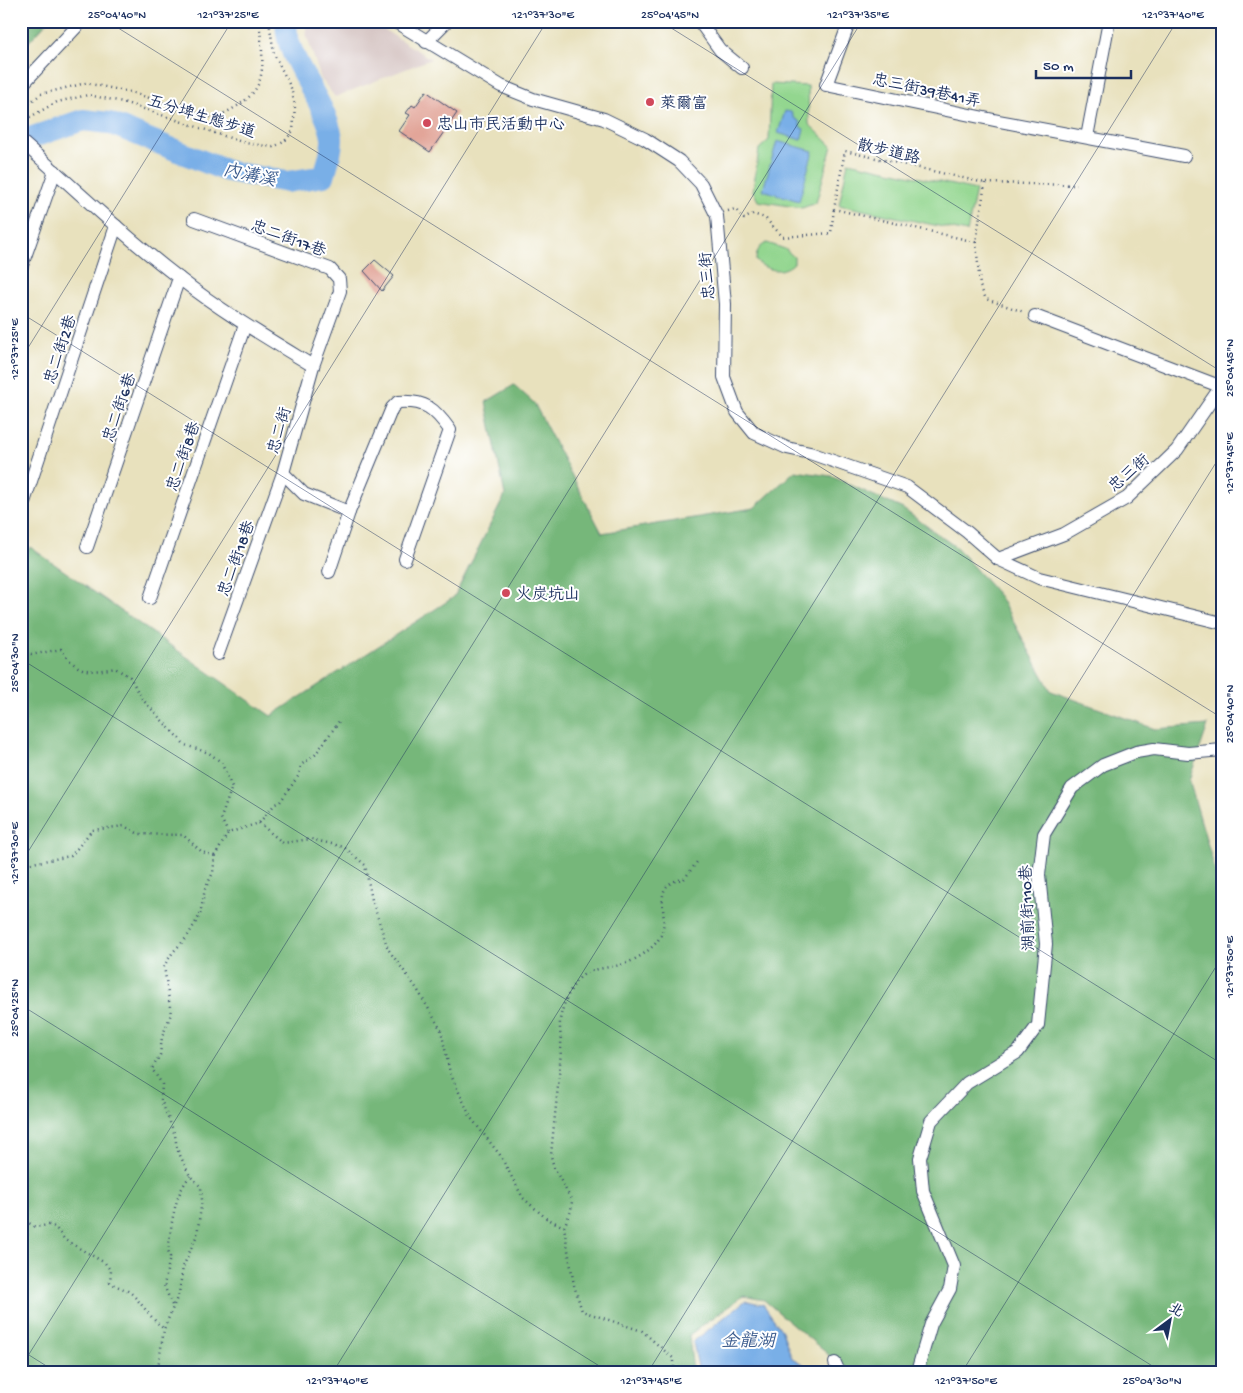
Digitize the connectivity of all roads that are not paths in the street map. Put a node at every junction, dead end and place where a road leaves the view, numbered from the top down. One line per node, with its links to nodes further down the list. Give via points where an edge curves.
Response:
1 (82, 21): 9 (street)
2 (394, 21): 7 (street, 忠三街)
3 (447, 21): 7 (street)
4 (699, 21): 8 (street, via 720,50)
5 (1109, 21): 10 (street)
6 (849, 22): 10 (street, 忠三街39巷41弄, via 826,84)
7 (426, 42): 27 (street, 忠三街, via 501,86 604,119 679,161 709,197 717,216 726,304 724,377 737,412 754,433 787,448 908,487)
8 (742, 68)
9 (21, 86)
10 (1087, 138): 12 (street)
11 (21, 140): 13 (street)
12 (1184, 156)
13 (56, 171): 15 (street); 16 (street)
14 (194, 219): 20 (street, 忠二街17巷, via 330,269 339,279 340,291)
15 (116, 226): 17 (street); 23 (street, 忠二街2巷)
16 (21, 268)
17 (179, 278): 19 (street); 25 (street, 忠二街6巷)
18 (1035, 316): 21 (street)
19 (245, 325): 20 (street); 29 (street, 忠二街8巷)
20 (313, 366): 22 (street, 忠二街)
21 (1221, 386): 27 (street, 忠三街, via 1177,450 1127,498 1064,534)
22 (283, 473): 24 (street, 忠二街, via 304,494); 31 (street, 忠二街18巷)
23 (21, 511)
24 (349, 512): 26 (street, via 392,408 398,402 408,401 423,404 437,412 450,430); 28 (street)
25 (87, 547)
26 (406, 559)
27 (998, 559): 30 (street, 忠三街, via 1039,578)
28 (329, 572)
29 (150, 598)
30 (1222, 623)
31 (218, 654)
32 (1222, 750): 33 (street, 湖前街110巷, via 1188,753 1154,749 1136,752 1103,765 1072,788 1044,834 1039,875 1046,944 1038,1025 1018,1052 966,1083 930,1121 920,1158 923,1191 954,1266 950,1289 931,1324)
33 (917, 1372)

